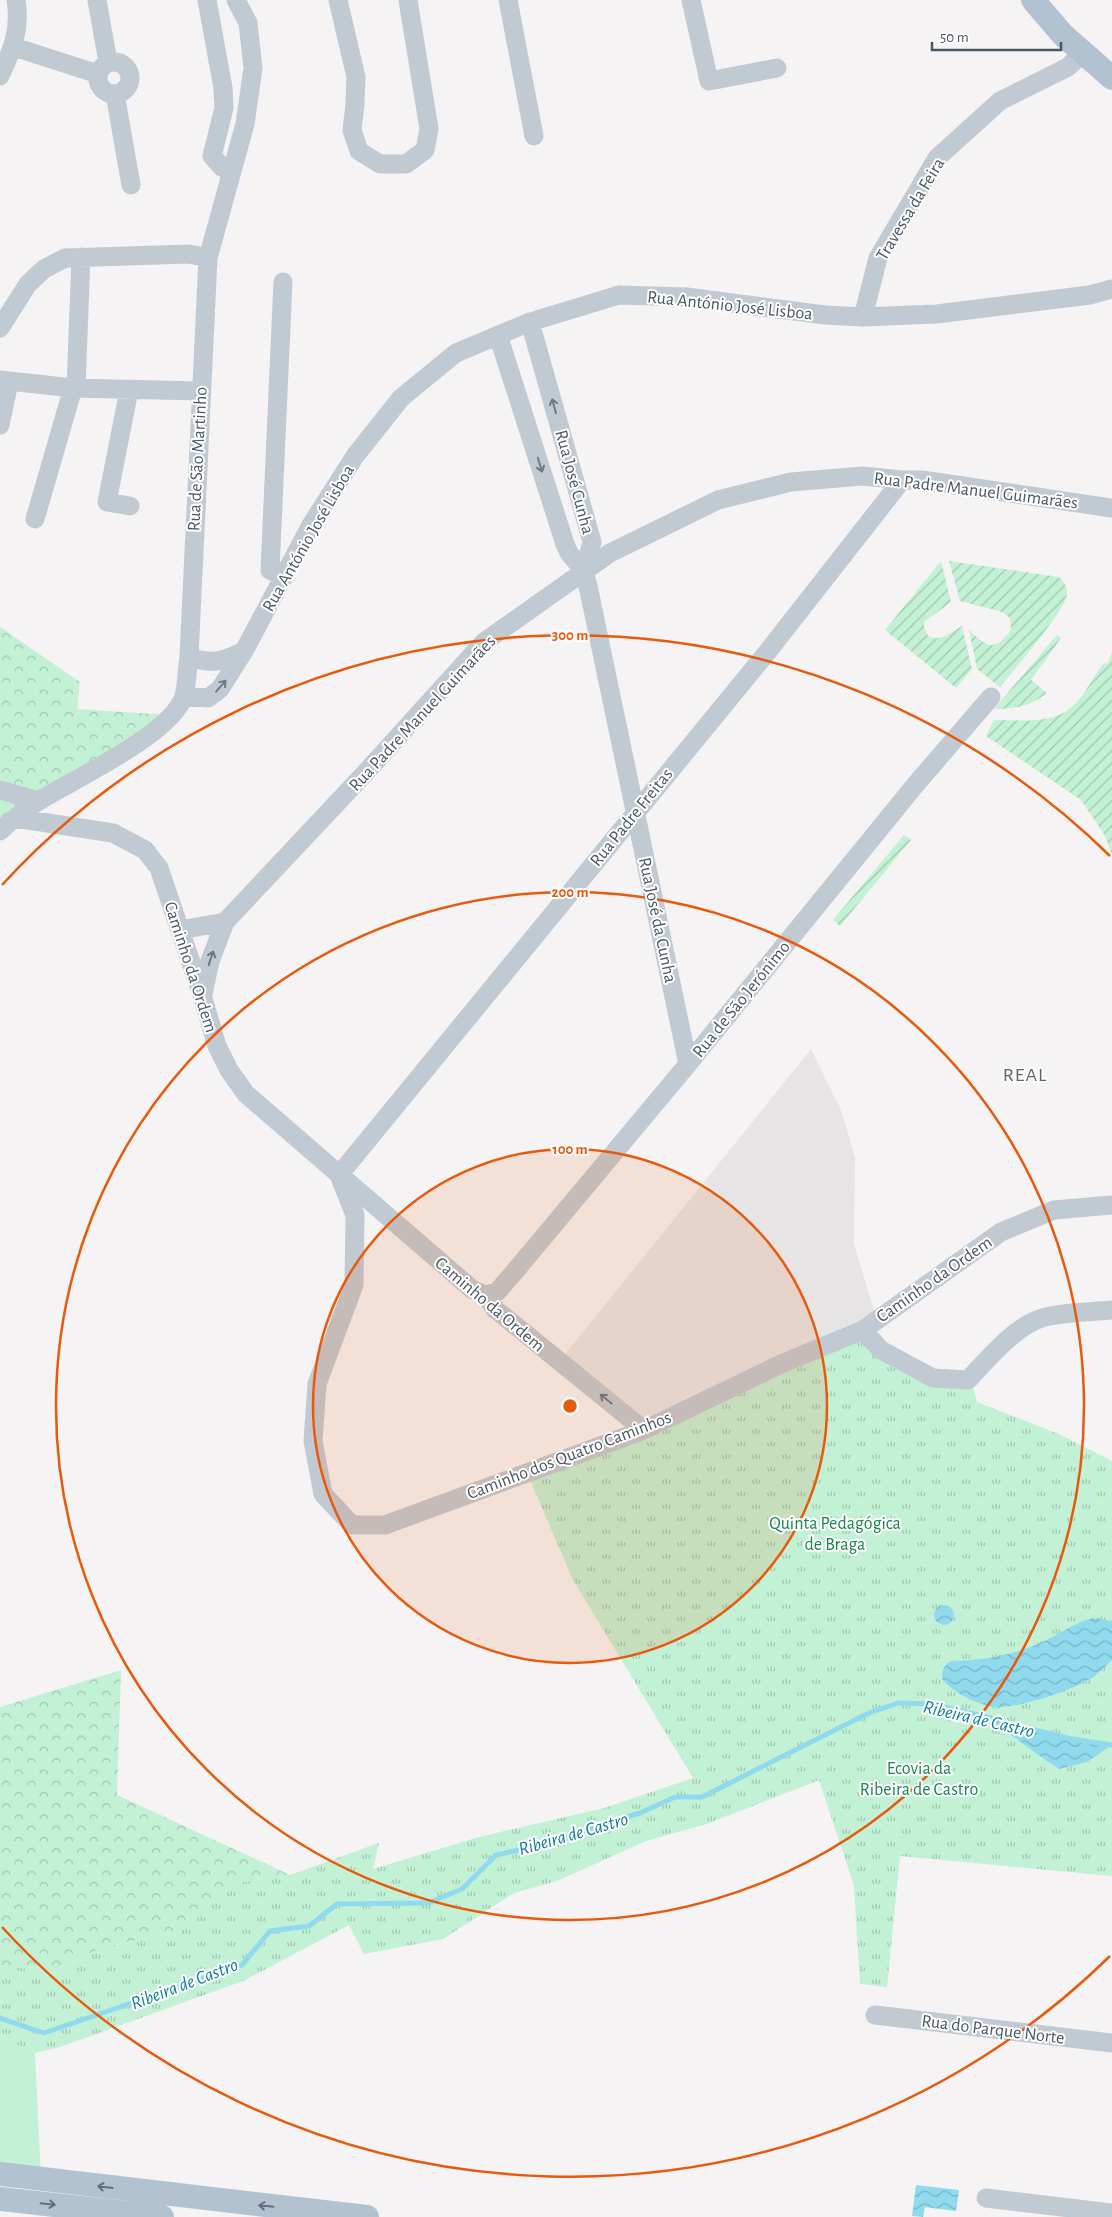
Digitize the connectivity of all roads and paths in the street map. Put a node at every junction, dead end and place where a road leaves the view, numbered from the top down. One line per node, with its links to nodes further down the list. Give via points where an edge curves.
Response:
1 (16, 0): 10 (street, via 18,13)
2 (97, 0): 12 (street)
3 (207, 0): 18 (street, via 224,108 212,156)
4 (236, 0): 18 (street, Rua de São Martinho, via 248,23 253,68 245,124)
5 (338, 0): 6 (street, via 356,78 352,130 360,151 380,164 406,164 425,150 429,129)
6 (408, 0)
7 (508, 0): 17 (street)
8 (691, 0): 13 (street, via 709,81)
9 (1033, 0): 11 (main road)
10 (14, 47): 12 (street); 14 (street)
11 (1083, 54): 15 (main road); 24 (street, Travessa da Feira, via 1068,67 1000,101 937,158 878,258)
12 (103, 68): 16 (street, via 97,80 102,89); 16 (street, via 119,62 130,72 126,89)
13 (777, 68)
14 (0, 76)
15 (1112, 78)
16 (115, 94): 19 (street)
17 (534, 136)
18 (232, 172): 21 (street, Rua de São Martinho)
19 (131, 185)
20 (81, 256): 21 (street, via 189,254); 26 (street, via 65,258 44,269 28,284); 29 (street)
21 (208, 258): 31 (street, Rua de São Martinho)
22 (283, 282): 38 (street, via 270,570)
23 (1112, 289): 24 (street, Rua António José Lisboa, via 1090,295 936,314)
24 (862, 317): 25 (street, Rua António José Lisboa, via 686,297 619,295)
25 (530, 322): 27 (street, Rua António José Lisboa); 37 (street, Rua José Cunha, one-way to 25, via 592,542)
26 (0, 328)
27 (498, 335): 37 (street, Rua José Cunha, one-way to 37, via 565,544); 38 (street, Rua António José Lisboa, via 456,354 401,398 355,456)
28 (5, 381): 29 (street); 32 (street)
29 (74, 387): 30 (street); 36 (street)
30 (129, 390): 31 (street); 34 (street, via 107,502)
31 (200, 391): 40 (street, Rua de São Martinho)
32 (0, 425)
33 (902, 480): 35 (street, Rua Padre Manuel Guimarães, via 922,480); 37 (street, Rua Padre Manuel Guimarães, via 862,476 791,482 718,500 610,553); 45 (street, Rua Padre Freitas, via 769,650)
34 (130, 506)
35 (1112, 508)
36 (35, 519)
37 (584, 571): 45 (street, Rua José da Cunha); 48 (street, Rua Padre Manuel Guimarães, via 484,642)
38 (283, 578): 39 (street, Rua António José Lisboa)
39 (244, 651): 40 (street, via 221,661); 41 (street, Rua António José Lisboa, one-way to 39, via 208,698 220,690)
40 (189, 658): 41 (street, Rua de São Martinho)
41 (184, 696): 44 (street, Rua de São Martinho, via 172,715 150,733 113,759)
42 (991, 697): 51 (street, Rua de São Jerónimo, via 910,791)
43 (0, 790): 44 (street)
44 (39, 801): 46 (street, Rua de São Martinho)
45 (635, 812): 51 (street, Rua José da Cunha); 52 (street, Rua Padre Freitas)
46 (15, 818): 47 (street, Rua de São Martinho); 49 (street, Caminho da Ordem, via 113,833 145,850 159,868)
47 (0, 831)
48 (225, 922): 49 (street); 50 (street, Rua Padre Manuel Guimarães, one-way to 48, via 210,960)
49 (180, 930): 50 (street, Caminho da Ordem)
50 (202, 995): 52 (street, Caminho da Ordem, via 216,1046 246,1094)
51 (688, 1064): 54 (street, Rua de São Jerónimo, via 497,1292)
52 (339, 1175): 54 (street, Caminho da Ordem, via 474,1290); 58 (street, Caminho da Ordem, via 355,1215 354,1285 317,1384 313,1441 322,1494)
53 (1112, 1205): 56 (street, Caminho da Ordem, via 1054,1210 1001,1232)
54 (486, 1295): 57 (street, Caminho da Ordem, one-way to 54, via 495,1310)
55 (1112, 1310): 56 (street, Caminho da Ordem, via 1042,1318 1016,1334 968,1380 932,1378 881,1350)
56 (863, 1330): 57 (street, Caminho dos Quatro Caminhos, via 781,1364)
57 (644, 1430): 58 (street, Caminho dos Quatro Caminhos, via 385,1524)
58 (352, 1524)
59 (875, 2015): 60 (street, Rua do Parque Norte)
60 (1112, 2042)
61 (0, 2174): 66 (main road, one-way to 61)
62 (986, 2198): 64 (street)
63 (0, 2199): 65 (main road, one-way to 65)
64 (1112, 2213)
65 (162, 2217)
66 (367, 2217)

